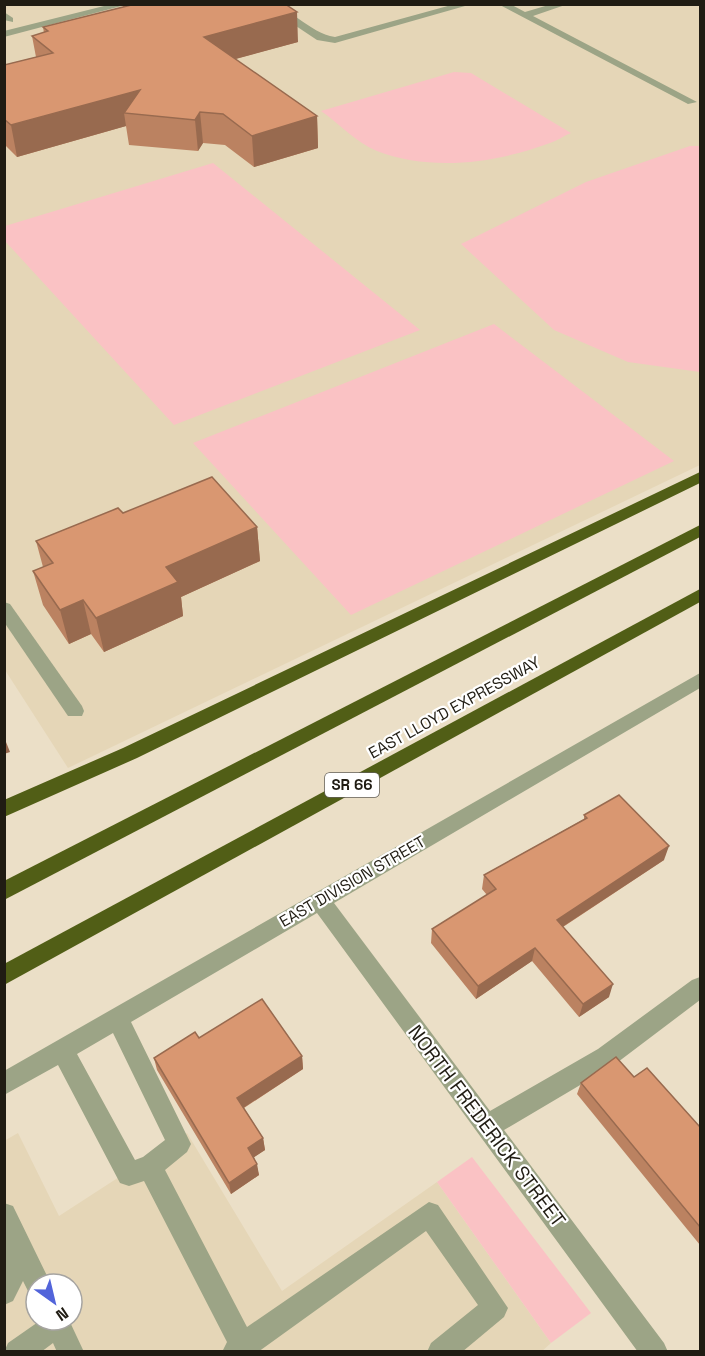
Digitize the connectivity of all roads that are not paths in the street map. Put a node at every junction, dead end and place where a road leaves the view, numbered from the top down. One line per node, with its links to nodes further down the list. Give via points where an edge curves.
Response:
1 (77, 4): 8 (street)
2 (125, 4): 12 (street)
3 (294, 4): 7 (street)
4 (468, 4): 7 (street, via 335,40 320,38)
5 (502, 4): 9 (street)
6 (564, 4): 9 (street)
7 (271, 7)
8 (55, 10)
9 (523, 16): 13 (street)
10 (21, 18): 11 (street)
11 (6, 19)
12 (4, 34)
13 (692, 102)
14 (700, 477): 20 (highway, via 130,753)
15 (700, 530): 21 (highway)
16 (700, 595): 23 (highway, EAST LLOYD EXPRESSWAY / SR 66)
17 (4, 608): 19 (street)
18 (700, 680): 22 (street, EAST DIVISION STREET)
19 (75, 711)
20 (4, 809)
21 (4, 891)
22 (319, 900): 25 (street, EAST DIVISION STREET); 28 (street, NORTH FREDERICK STREET)
23 (4, 975)
24 (700, 987): 28 (street, via 606,1057)
25 (117, 1018): 26 (street, EAST DIVISION STREET); 29 (street, via 179,1144)
26 (62, 1050): 27 (street, EAST DIVISION STREET); 29 (street, via 129,1174)
27 (4, 1084)
28 (488, 1126): 39 (street, NORTH FREDERICK STREET)
29 (150, 1167): 35 (street)
30 (8, 1223): 31 (street); 32 (street, via 17,1267)
31 (32, 1272)
32 (4, 1292)
33 (43, 1332): 36 (street)
34 (61, 1332): 37 (street)
35 (239, 1349): 38 (street, via 429,1214 495,1308)
36 (17, 1352)
37 (71, 1352)
38 (440, 1352)
39 (654, 1352)

